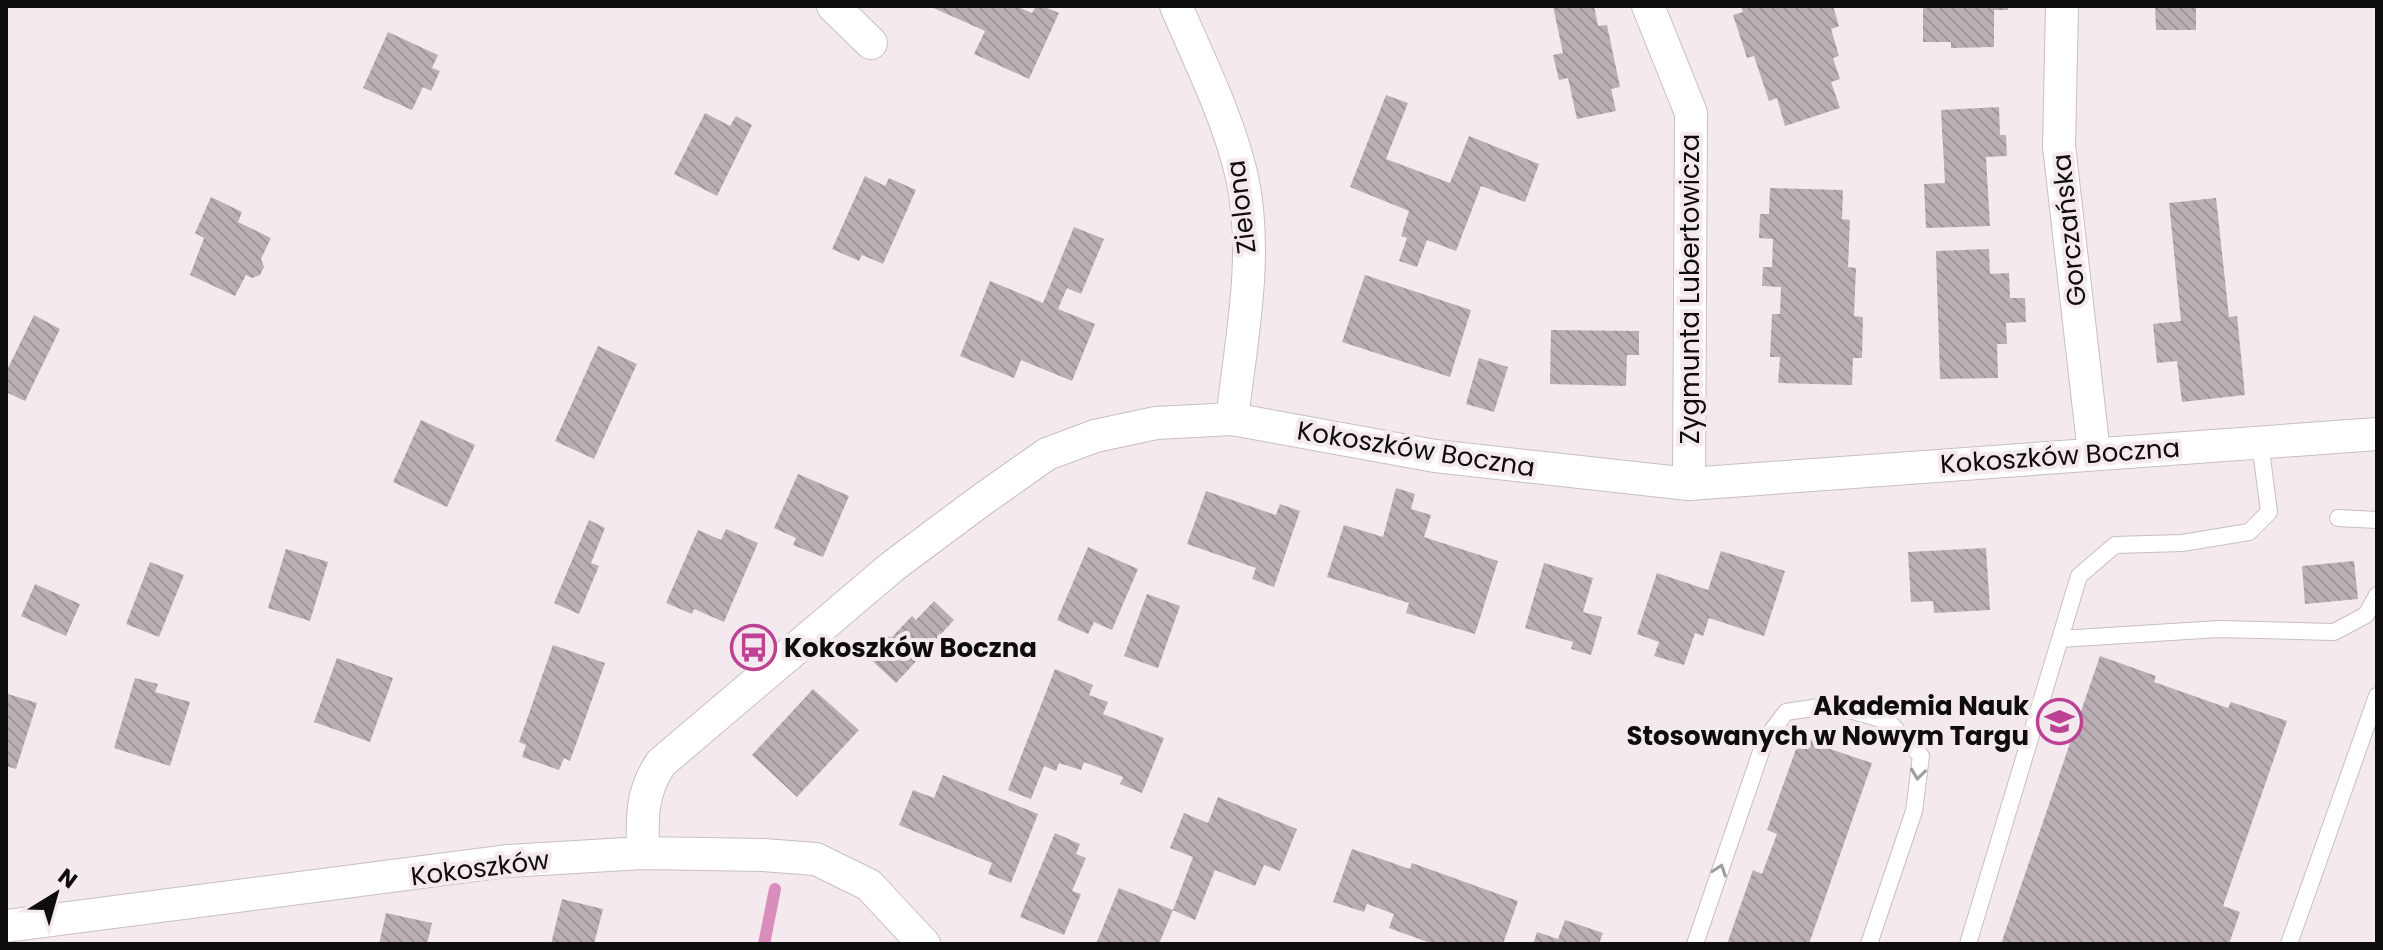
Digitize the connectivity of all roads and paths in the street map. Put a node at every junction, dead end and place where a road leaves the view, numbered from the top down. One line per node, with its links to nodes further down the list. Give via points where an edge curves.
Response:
1 (833, 6): 5 (street)
2 (1176, 6): 6 (street, Zielona, via 1228,126 1242,179 1248,275)
3 (1648, 6): 10 (street, Zygmunta Lubertowicza, via 1691,113)
4 (2062, 6): 9 (street, Gorczańska, via 2059,146)
5 (871, 43)
6 (1232, 419): 10 (street, Kokoszków Boczna, via 1435,456); 16 (street, Kokoszków Boczna, via 1156,423 1095,436 1047,454 983,499 893,566 661,763 643,803)
7 (2377, 434): 8 (street, Kokoszków Boczna)
8 (2260, 442): 9 (street, Kokoszków Boczna); 14 (lane, via 2269,512 2249,532 2182,543 2115,545 2079,576)
9 (2094, 453): 10 (street, Kokoszków Boczna)
10 (1689, 484)
11 (2338, 518): 12 (lane)
12 (2377, 520)
13 (2377, 595): 14 (lane, via 2366,615 2334,632 2219,629)
14 (2060, 639): 21 (lane)
15 (2377, 696): 22 (lane)
16 (643, 853): 17 (street, Kokoszków, via 507,861); 18 (street, Kokoszków, via 816,859 869,885)
17 (6, 926)
18 (924, 944)
19 (1695, 944): 20 (lane, one-way to 20, via 1765,740 1786,712 1832,705 1888,721 1921,756 1914,811)
20 (1869, 944)
21 (1968, 944)
22 (2289, 944)

